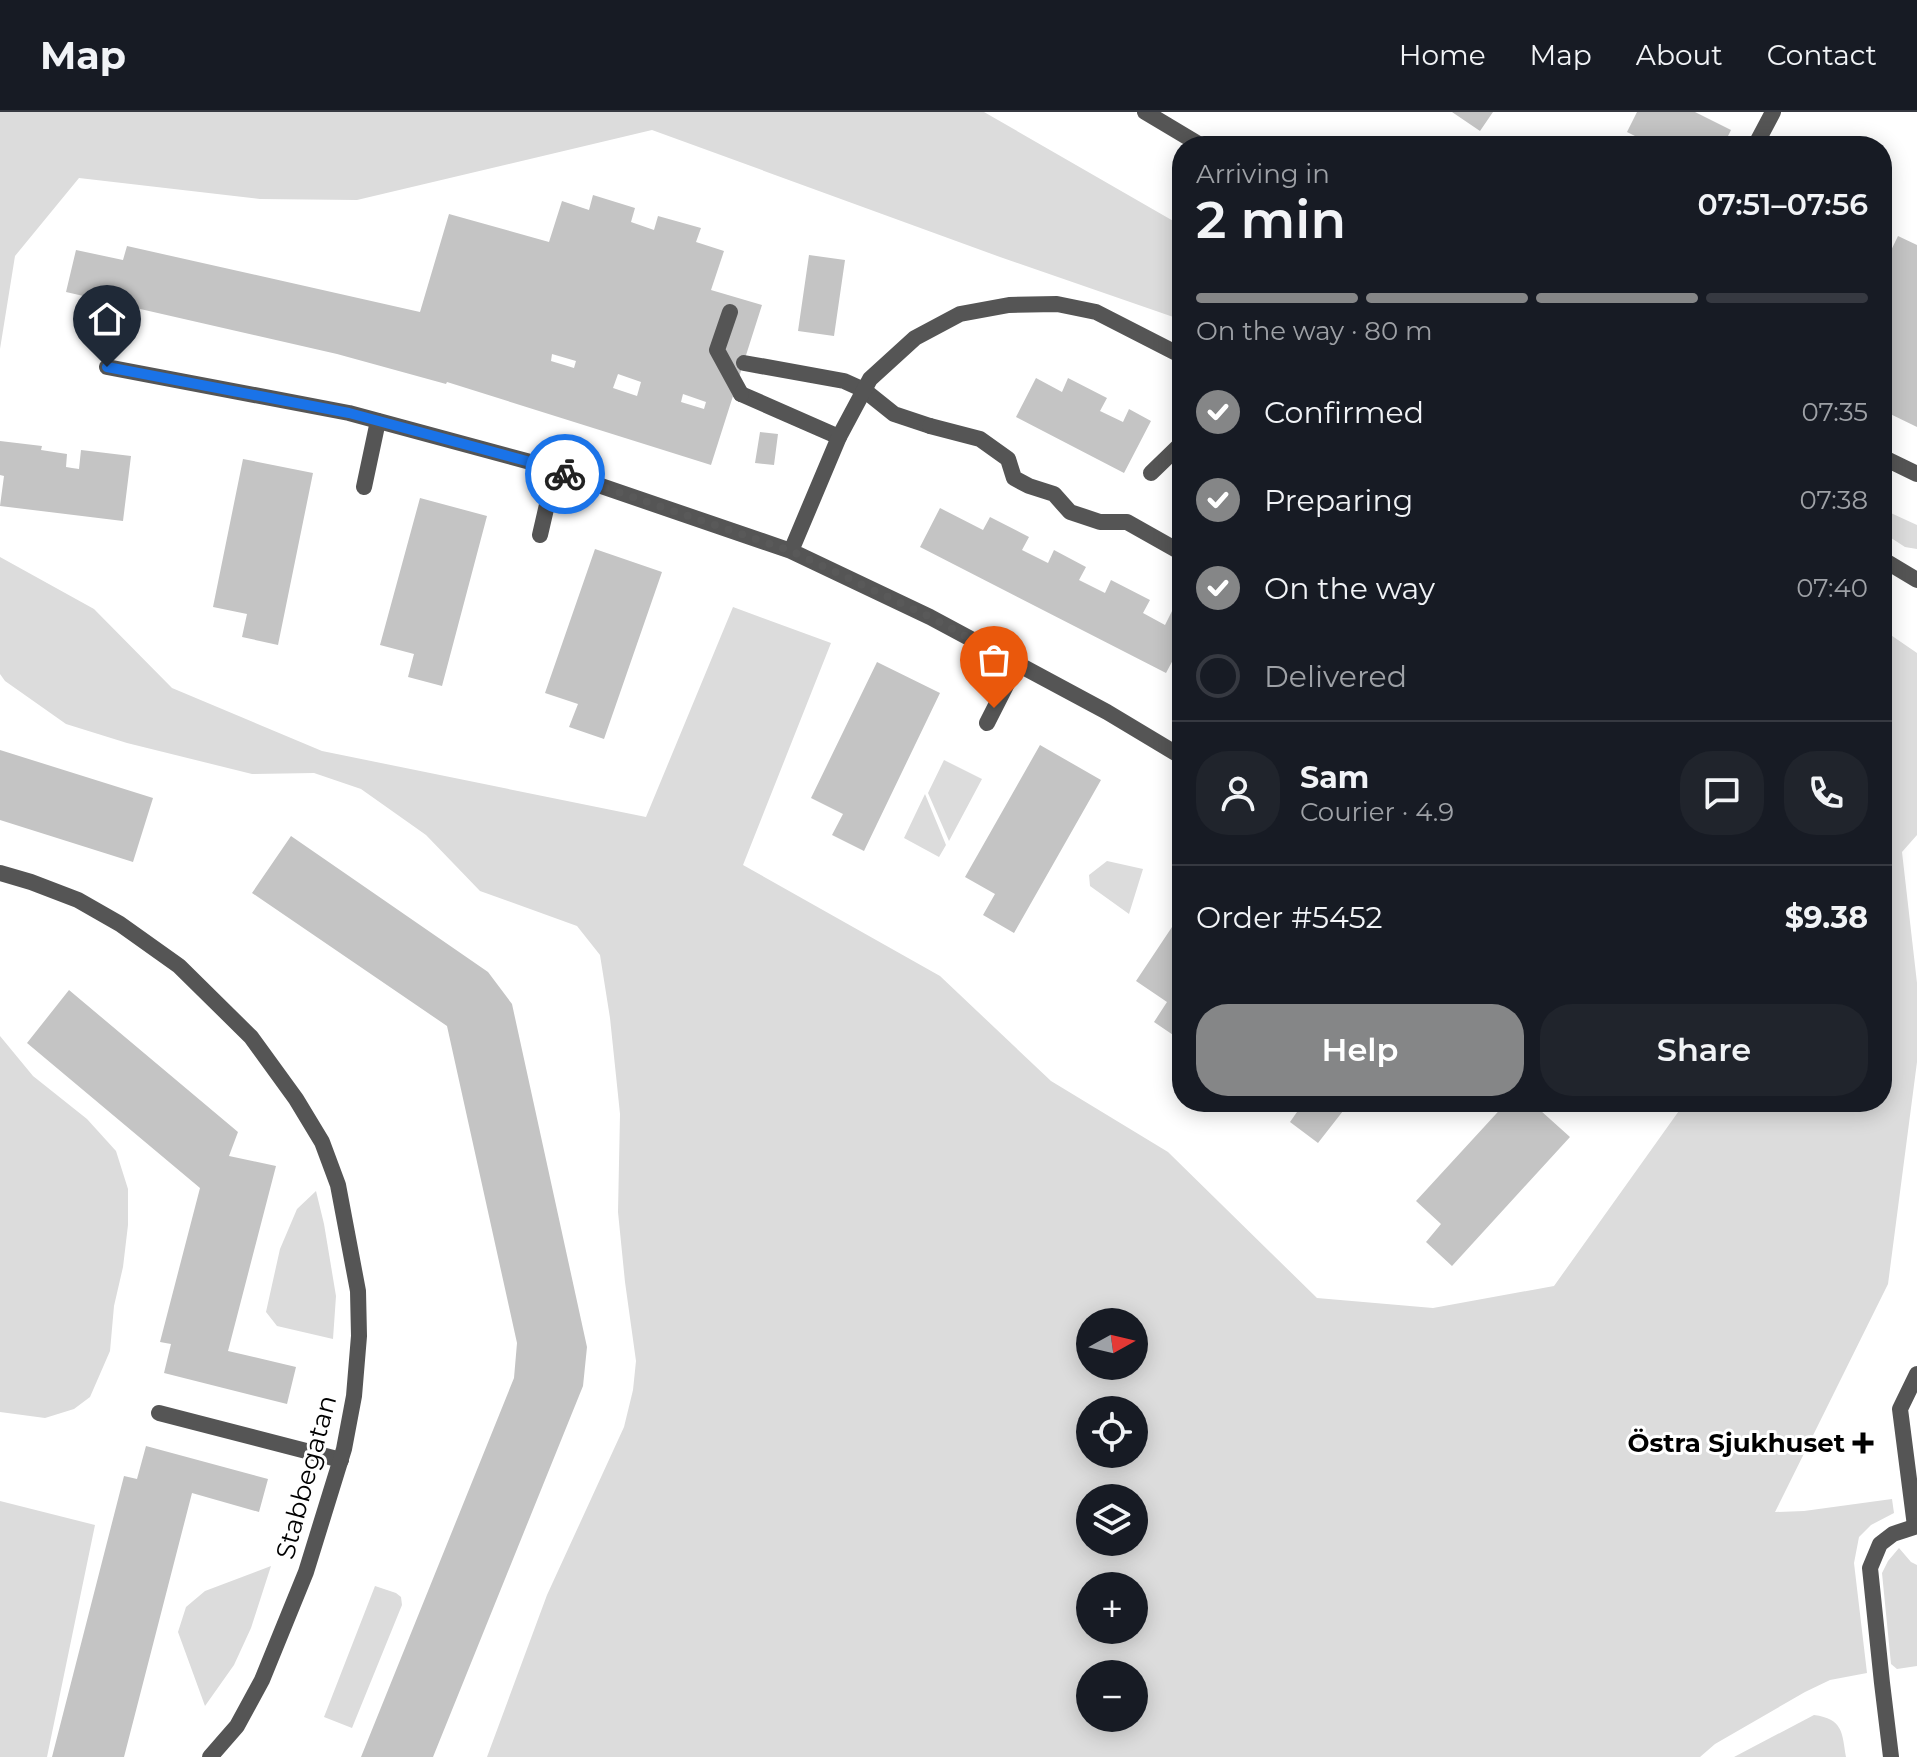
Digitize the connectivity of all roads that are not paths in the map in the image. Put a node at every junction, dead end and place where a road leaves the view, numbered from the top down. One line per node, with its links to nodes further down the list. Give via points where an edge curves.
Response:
1 (1145, 112): 3 (street)
2 (1773, 112): 4 (street)
3 (1185, 136)
4 (1760, 136)
5 (730, 312): 11 (street, via 717,350 741,394)
6 (1172, 351): 9 (street, via 1096,312 1057,304 1009,305 960,314 915,338)
7 (744, 363): 9 (street, via 844,381)
8 (107, 367): 10 (street)
9 (864, 390): 11 (street); 19 (street, via 894,414 980,439 1008,459 1014,478 1054,494 1070,512 1100,522 1127,522)
10 (378, 421): 14 (street); 17 (street)
11 (839, 437): 20 (street)
12 (1172, 453): 15 (street)
13 (1892, 462): 16 (street)
14 (555, 470): 18 (street); 20 (street)
15 (1151, 473)
16 (1917, 474)
17 (364, 487)
18 (540, 535)
19 (1172, 547)
20 (791, 551): 23 (street)
21 (1892, 565): 22 (street)
22 (1917, 580)
23 (1017, 664): 24 (street); 25 (street)
24 (987, 723)
25 (1172, 751)
26 (0, 873): 29 (street, Stabbegatan, via 78,900 179,966 251,1037 322,1142 338,1185 358,1291 355,1385)
27 (1917, 1374): 30 (street, via 1900,1409)
28 (159, 1413): 29 (street)
29 (341, 1460): 31 (street, Stabbegatan, via 306,1572 262,1680 237,1726)
30 (1916, 1527): 32 (street, via 1880,1544 1870,1568)
31 (210, 1757)
32 (1891, 1757)

